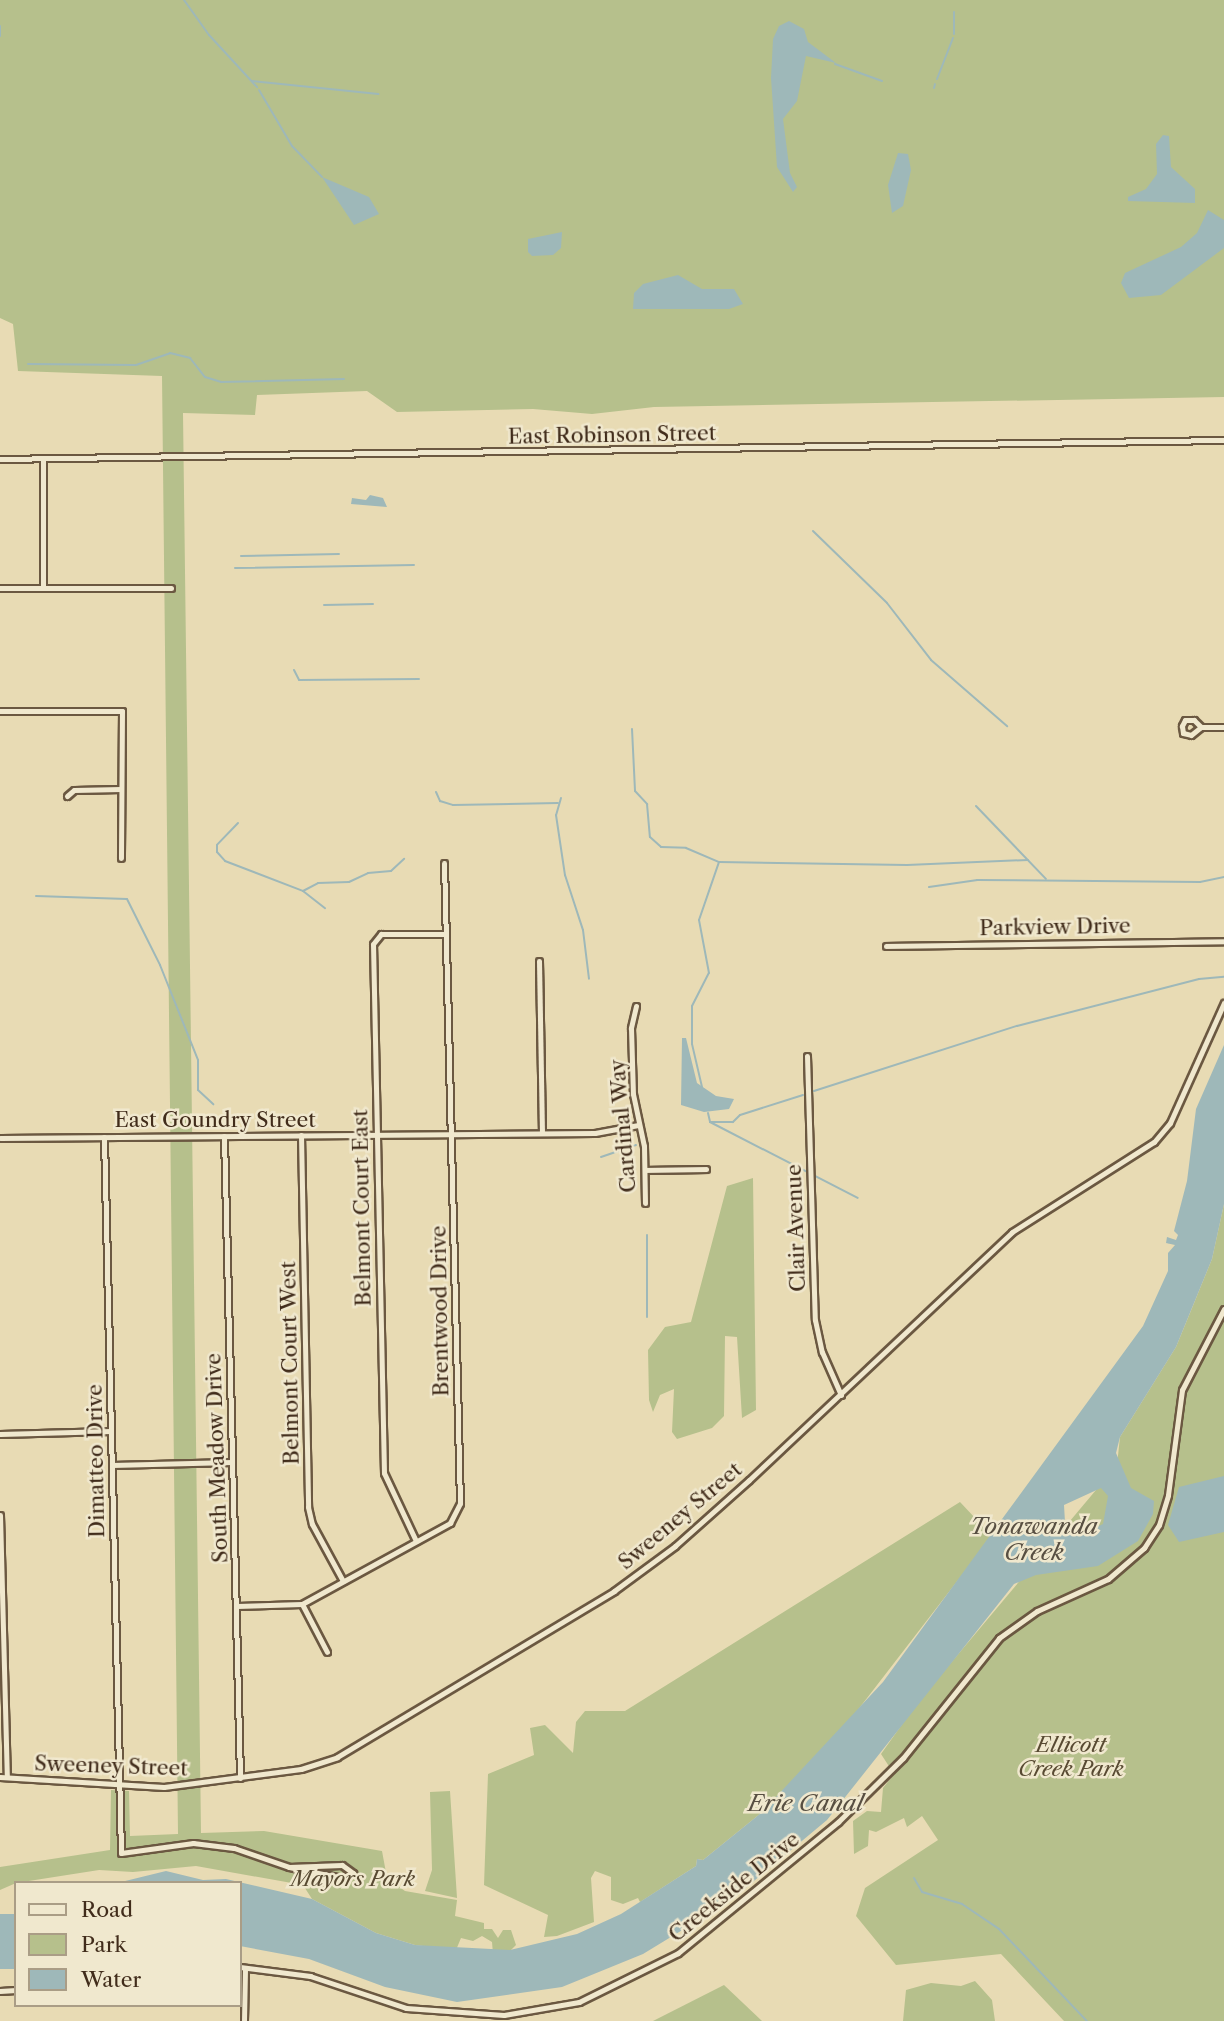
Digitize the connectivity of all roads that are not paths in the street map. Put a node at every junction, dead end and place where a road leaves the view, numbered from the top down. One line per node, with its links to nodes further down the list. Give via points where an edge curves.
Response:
1 (1224, 440): 3 (street, East Robinson Street)
2 (0, 459): 3 (street, East Robinson Street)
3 (43, 459): 5 (street)
4 (0, 588): 5 (street)
5 (43, 588): 6 (street)
6 (171, 588)
7 (0, 711): 10 (street, via 122,711)
8 (1201, 727): 9 (street)
9 (1224, 727)
10 (121, 789): 11 (street, via 75,790); 12 (street)
11 (67, 796)
12 (121, 858)
13 (444, 863): 14 (street, Brentwood Drive)
14 (446, 934): 22 (street, Brentwood Drive); 25 (street, Belmont Court East, via 381,934 373,944)
15 (1224, 941): 16 (street, Parkview Drive)
16 (886, 946)
17 (539, 961): 23 (street)
18 (1224, 1003): 33 (street, Sweeney Street, via 1170,1124 1154,1142 1012,1232)
19 (636, 1006): 21 (street, Cardinal Way, via 631,1028)
20 (807, 1056): 33 (street, Clair Avenue, via 815,1320 822,1352)
21 (638, 1125): 23 (street, East Goundry Street, via 604,1132); 30 (street, Cardinal Way)
22 (453, 1133): 23 (street, East Goundry Street); 25 (street, East Goundry Street); 39 (street, Brentwood Drive, via 460,1503 450,1523)
23 (542, 1133)
24 (301, 1135): 25 (street, East Goundry Street); 26 (street, East Goundry Street); 40 (street, Belmont Court West, via 308,1507 312,1524)
25 (376, 1135): 39 (street, Belmont Court East, via 384,1472)
26 (224, 1136): 27 (street, East Goundry Street); 36 (street, South Meadow Drive)
27 (104, 1137): 28 (street, East Goundry Street); 34 (street, Dimatteo Drive)
28 (0, 1138)
29 (706, 1169): 30 (street)
30 (645, 1170): 31 (street, Cardinal Way)
31 (645, 1203)
32 (1224, 1309): 49 (street, Creekside Drive, via 1182,1390 1168,1495 1159,1525 1144,1548 1108,1579 1037,1611 999,1638 903,1758 838,1822 678,1953 579,2002 504,2015 406,2008 310,1976)
33 (841, 1395): 46 (street, Sweeney Street, via 675,1546 614,1591 337,1757 301,1769)
34 (111, 1431): 35 (street); 37 (street, Dimatteo Drive)
35 (0, 1434)
36 (232, 1462): 37 (street); 42 (street, South Meadow Drive)
37 (112, 1465): 47 (street, Dimatteo Drive)
38 (0, 1515): 45 (street)
39 (416, 1541): 40 (street, Brentwood Drive)
40 (343, 1581): 41 (street, Brentwood Drive)
41 (302, 1604): 42 (street, Brentwood Drive); 43 (street)
42 (237, 1606): 46 (street, South Meadow Drive)
43 (327, 1652)
44 (0, 1777): 45 (street, Sweeney Street)
45 (7, 1777): 47 (street, Sweeney Street)
46 (240, 1778): 47 (street, Sweeney Street, via 164,1787)
47 (119, 1785): 48 (street, Dimatteo Drive, via 121,1853 193,1843 234,1848)
48 (289, 1867): 48 (street, via 342,1865 354,1873 342,1878)
49 (242, 1967): 50 (street)
50 (244, 2021)

